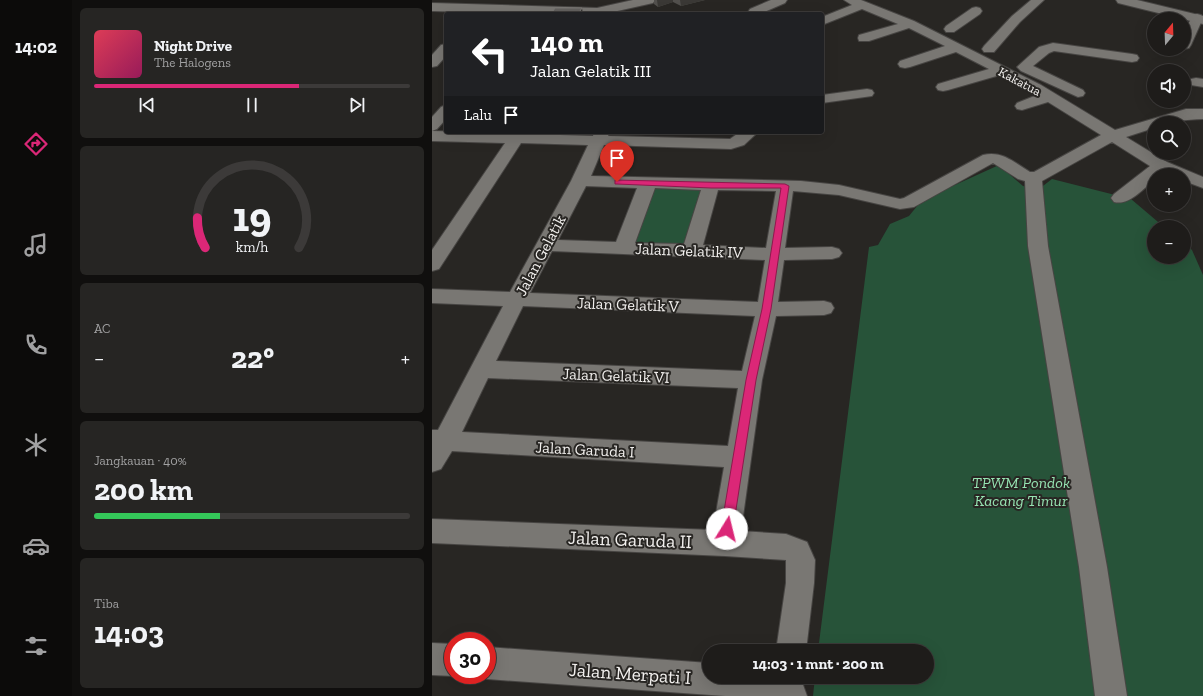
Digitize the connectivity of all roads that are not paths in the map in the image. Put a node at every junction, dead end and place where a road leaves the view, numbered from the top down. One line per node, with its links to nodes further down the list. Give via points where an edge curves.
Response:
1 (437, 0): 10 (street)
2 (544, 0): 13 (street)
3 (604, 0): 14 (street)
4 (649, 0): 15 (street)
5 (781, 0): 16 (street)
6 (850, 0): 9 (street, Kakatua)
7 (1038, 0): 27 (street, via 1016,19)
8 (1127, 1): 17 (street)
9 (862, 4): 18 (street); 20 (street, Kakatua)
10 (432, 6): 11 (street)
11 (485, 8): 13 (street)
12 (976, 11): 21 (street)
13 (534, 12)
14 (597, 12)
15 (600, 12)
16 (754, 12)
17 (1200, 19): 22 (street)
18 (824, 20)
19 (937, 23): 21 (street)
20 (910, 24): 23 (street); 24 (street, Kakatua)
21 (950, 29): 24 (street)
22 (1191, 34)
23 (864, 38)
24 (960, 41): 29 (street, Kakatua); 31 (street)
25 (976, 42): 27 (street)
26 (441, 49): 30 (street)
27 (989, 49): 29 (street)
28 (1132, 58): 32 (street, via 1053,47 1044,50)
29 (1004, 62): 32 (street); 33 (street); 36 (street, Kakatua)
30 (432, 63)
31 (905, 64)
32 (1024, 67): 35 (street)
33 (943, 88)
34 (867, 93): 37 (street)
35 (1078, 94)
36 (1049, 96): 38 (street); 46 (street, Kakatua)
37 (824, 99)
38 (1022, 106)
39 (444, 112): 41 (street)
40 (1203, 114): 46 (street, via 1186,114)
41 (432, 126)
42 (748, 134): 45 (street, via 731,144)
43 (518, 135): 44 (street); 45 (street); 62 (street)
44 (432, 136)
45 (600, 136): 51 (street, Jalan Gelatik)
46 (1112, 136): 47 (street, Kakatua); 49 (street)
47 (1160, 166): 48 (street, Kakatua); 56 (street)
48 (1165, 168)
49 (1032, 178): 55 (street, via 998,159 989,158 908,203 900,204 839,190); 79 (street, via 1038,246 1093,567)
50 (1191, 178): 53 (street, Kakatua)
51 (580, 181): 52 (street); 57 (street, Jalan Gelatik)
52 (648, 183): 54 (street); 58 (street)
53 (1203, 183)
54 (711, 185): 55 (street); 59 (street)
55 (785, 186): 61 (street)
56 (1120, 198)
57 (546, 245): 58 (street, Jalan Gelatik IV); 64 (street, Jalan Gelatik)
58 (623, 248): 59 (street, Jalan Gelatik IV)
59 (692, 251): 61 (street, Jalan Gelatik IV)
60 (832, 253): 61 (street, Jalan Gelatik IV)
61 (775, 254): 66 (street)
62 (432, 265)
63 (432, 296): 64 (street, Jalan Gelatik V)
64 (516, 300): 66 (street, Jalan Gelatik V); 67 (street, Jalan Gelatik)
65 (824, 308): 66 (street, Jalan Gelatik V)
66 (767, 309): 68 (street)
67 (481, 369): 68 (street, Jalan Gelatik VI); 69 (street, Jalan Gelatik)
68 (751, 380): 70 (street)
69 (438, 440): 70 (street, Jalan Garuda I); 71 (street, Jalan Gelatik)
70 (739, 457): 73 (street)
71 (432, 462)
72 (432, 531): 73 (street, Jalan Garuda II)
73 (725, 543): 74 (street, Jalan Garuda II, via 786,547 798,551 801,560 800,583)
74 (792, 644)
75 (432, 658): 76 (street)
76 (444, 659)
77 (496, 664): 78 (street, Jalan Merpati I)
78 (788, 686)
79 (1112, 696)

